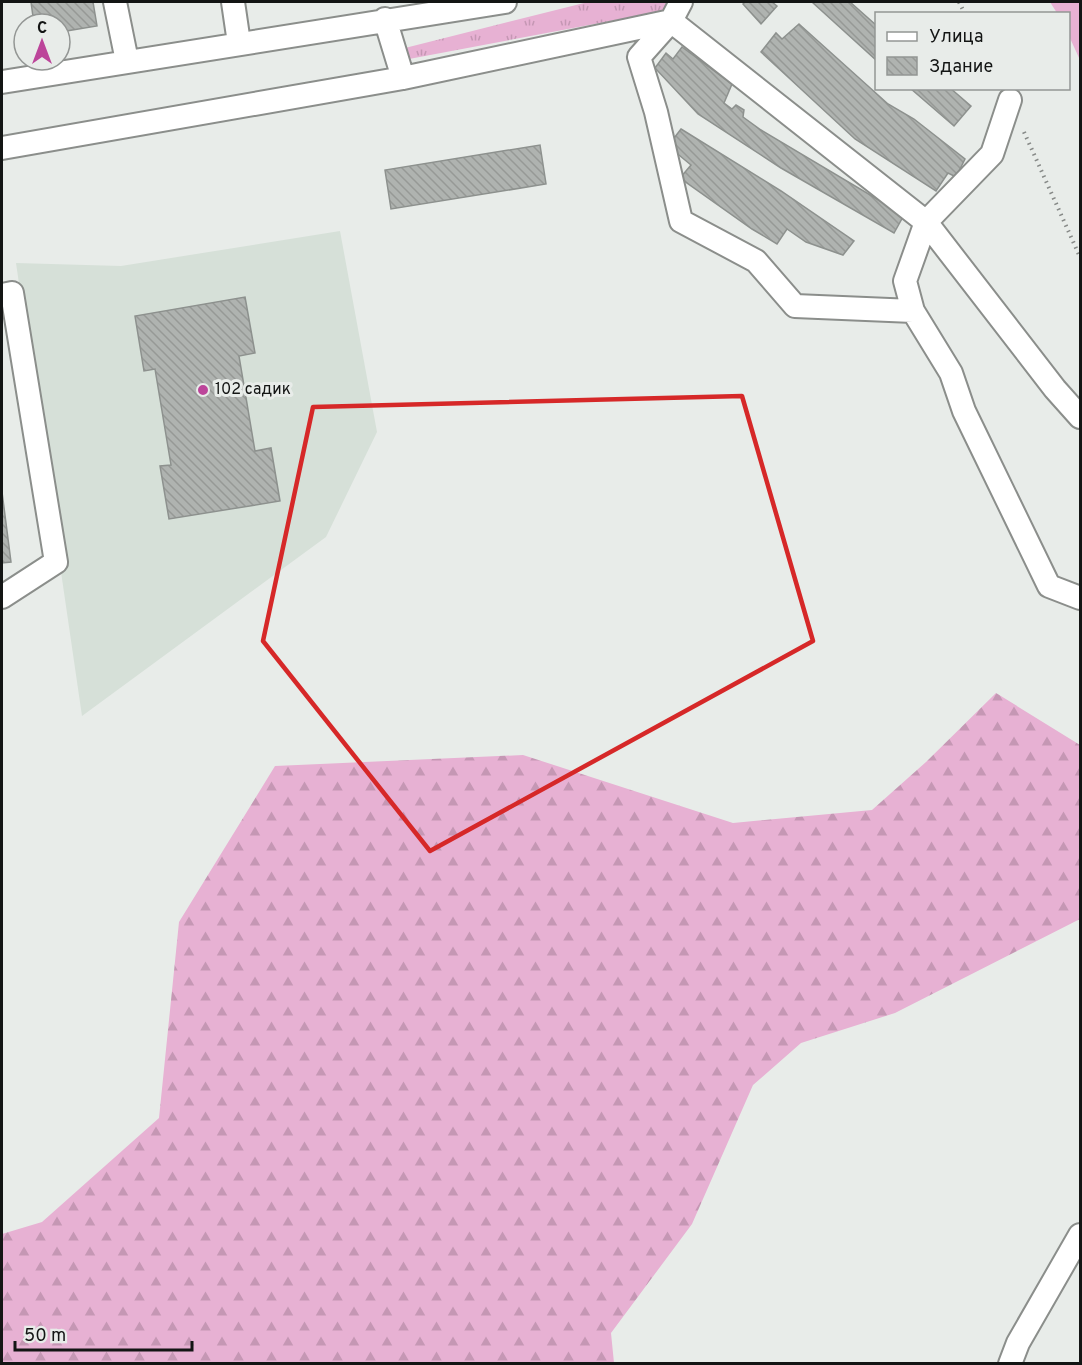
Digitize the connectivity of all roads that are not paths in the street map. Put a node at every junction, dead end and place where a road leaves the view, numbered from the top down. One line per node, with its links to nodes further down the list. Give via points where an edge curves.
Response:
1 (115, 2): 7 (street)
2 (233, 2): 6 (street)
3 (505, 2): 5 (street)
4 (676, 11): 8 (street); 12 (street); 14 (street, via 639,57 681,221 756,261 795,306)
5 (371, 14): 6 (street); 8 (street)
6 (239, 43): 7 (street)
7 (127, 60): 9 (street)
8 (403, 78): 11 (street)
9 (2, 82)
10 (1010, 100): 12 (street, via 992,153)
11 (2, 148)
12 (926, 222): 14 (street, via 905,281); 15 (street)
13 (2, 295): 16 (street, via 12,293 56,562)
14 (913, 311): 17 (street, via 951,373 964,411 1049,586)
15 (1080, 417)
16 (2, 597)
17 (1080, 598)
18 (1080, 1235): 19 (street)
19 (1010, 1364)

